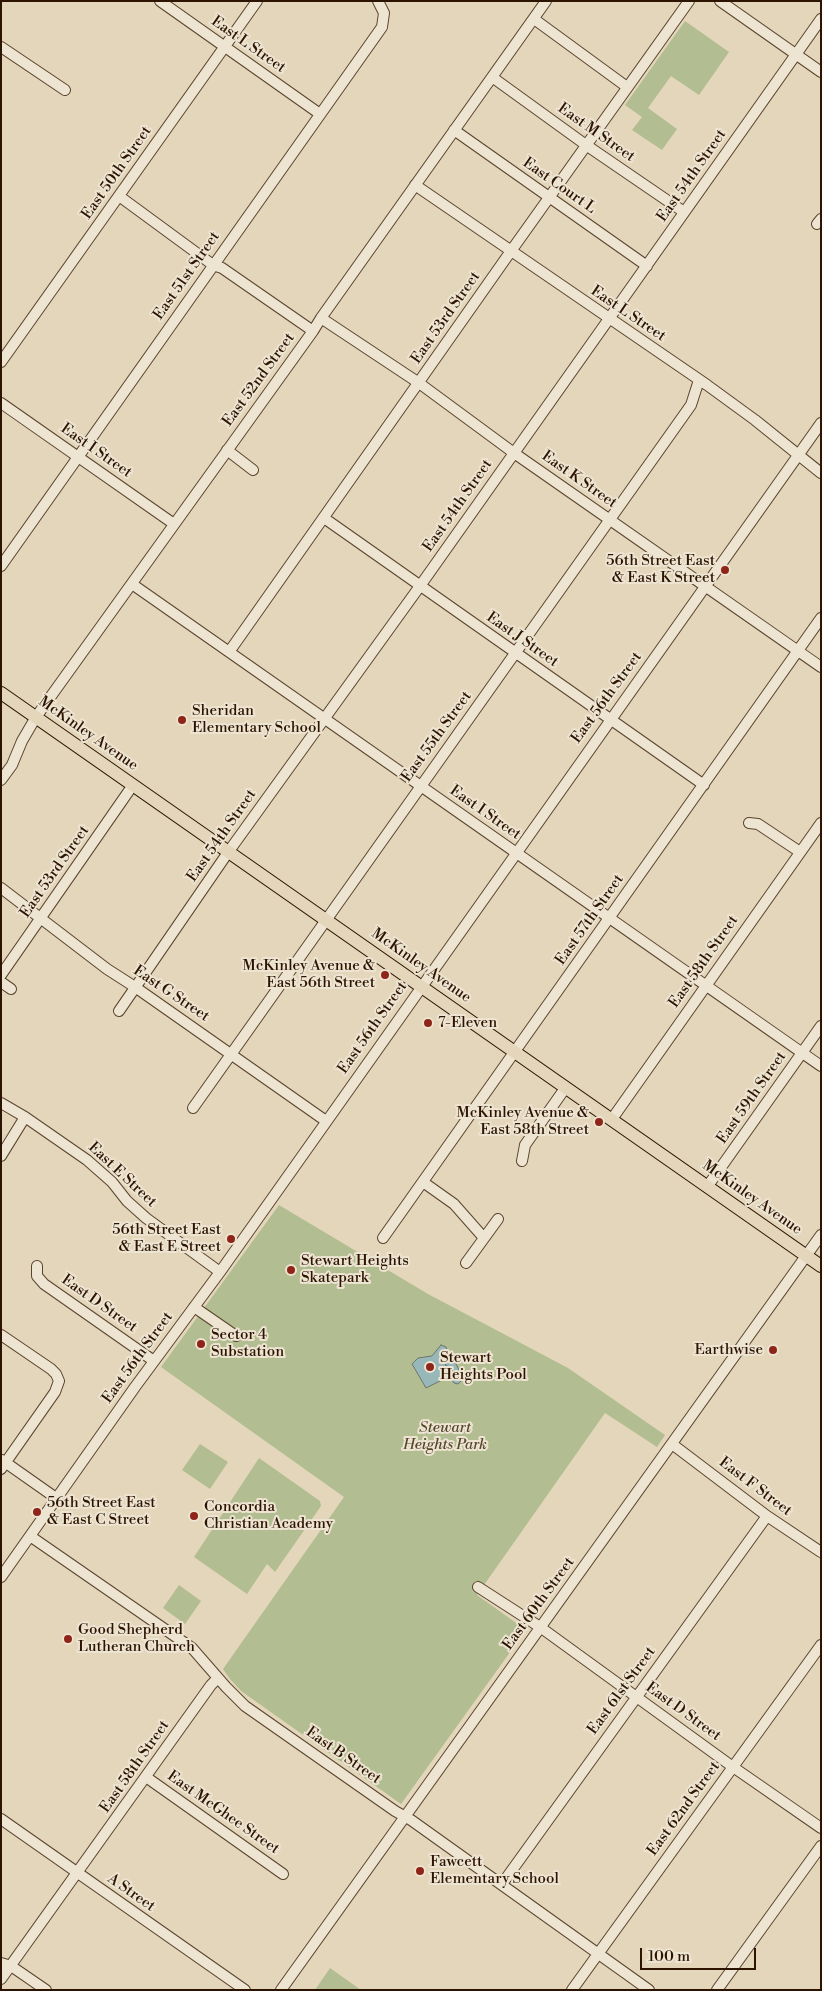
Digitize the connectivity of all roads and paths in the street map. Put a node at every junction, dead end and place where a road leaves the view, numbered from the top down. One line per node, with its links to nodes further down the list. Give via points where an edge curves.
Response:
1 (160, 1): 10 (street, East L Street)
2 (257, 1): 10 (street, East 50th Street)
3 (378, 1): 16 (street, East 51st Street, via 384,12 382,27)
4 (546, 1): 7 (street, East 52nd Street)
5 (689, 1): 14 (street, East 53rd Street)
6 (720, 1): 11 (street)
7 (534, 19): 13 (street, East 52nd Street); 14 (street)
8 (821, 19): 11 (street, East 54th Street)
9 (1, 47): 15 (street)
10 (224, 47): 16 (street, East L Street); 20 (street, East 50th Street)
11 (796, 54): 12 (street); 22 (street, East 54th Street)
12 (821, 72)
13 (492, 77): 17 (street, East 52nd Street); 18 (street, East M Street)
14 (627, 87): 18 (street, East 53rd Street)
15 (65, 90)
16 (320, 114): 24 (street, East 51st Street)
17 (454, 130): 19 (street, East 52nd Street); 21 (street, East Court L)
18 (586, 146): 21 (street, East 53rd Street); 22 (street, East M Street)
19 (415, 185): 23 (street, East L Street); 26 (street, East 52nd Street)
20 (119, 196): 24 (street); 29 (street, East 50th Street)
21 (550, 198): 23 (street, East 53rd Street); 25 (street, East Court L)
22 (684, 212): 25 (street, East 54th Street)
23 (511, 251): 27 (street, East L Street); 31 (street, East 53rd Street)
24 (213, 265): 28 (street); 37 (street, East 51st Street)
25 (647, 266): 27 (street, East 54th Street)
26 (321, 318): 28 (street, East 52nd Street); 31 (street, East K Street)
27 (609, 320): 30 (street, East L Street); 35 (street, East 54th Street)
28 (313, 331): 34 (street, East 52nd Street)
29 (1, 362)
30 (699, 380): 36 (street, East L Street); 41 (street, East 55th Street, via 691,405)
31 (419, 383): 35 (street, East K Street); 40 (street, East 53rd Street)
32 (1, 403): 37 (street, East I Street)
33 (821, 423): 36 (street, East 56th Street)
34 (227, 450): 38 (street); 42 (street, East 52nd Street)
35 (514, 453): 41 (street, East K Street); 45 (street, East 54th Street)
36 (799, 455): 39 (street, East L Street); 46 (street, East 56th Street)
37 (78, 457): 42 (street, East I Street); 43 (street, East 51st Street)
38 (253, 470)
39 (821, 473)
40 (324, 518): 45 (street, East J Street); 49 (street, East 53rd Street)
41 (610, 520): 46 (street, East K Street); 50 (street, East 55th Street)
42 (174, 524): 44 (street, East 52nd Street)
43 (1, 566)
44 (132, 584): 49 (street, East I Street); 53 (street, East 52nd Street)
45 (420, 586): 50 (street, East J Street); 54 (street, East 54th Street)
46 (706, 587): 48 (street, East K Street); 55 (street, East 56th Street)
47 (821, 618): 48 (street, East 57th Street)
48 (797, 651): 51 (street, East K Street); 58 (street, East 57th Street)
49 (229, 652): 54 (street, East I Street)
50 (516, 653): 55 (street, East J Street); 59 (street, East 55th Street)
51 (821, 667)
52 (1, 692): 53 (main road, McKinley Avenue)
53 (36, 717): 56 (street, East 52nd Street, via 12,766); 57 (main road, McKinley Avenue)
54 (324, 719): 59 (street, East I Street); 62 (street, East 54th Street)
55 (610, 720): 58 (street, East J Street); 63 (street, East 56th Street)
56 (1, 780)
57 (133, 785): 62 (main road, McKinley Avenue); 67 (street, East 53rd Street)
58 (704, 785): 66 (street, East 57th Street)
59 (421, 786): 63 (street, East I Street); 68 (street, East 55th Street)
60 (749, 822): 64 (street, via 758,824)
61 (821, 823): 64 (street, East 58th Street)
62 (229, 851): 68 (main road, McKinley Avenue); 73 (street, East 54th Street)
63 (515, 852): 66 (street, East I Street); 71 (street, East 56th Street)
64 (800, 852): 72 (street, East 58th Street)
65 (1, 888): 67 (street, East G Street)
66 (609, 918): 72 (street, East I Street); 77 (street, East 57th Street)
67 (40, 919): 69 (street, East 53rd Street); 73 (street, East G Street)
68 (327, 920): 71 (main road, McKinley Avenue); 78 (street, East 55th Street)
69 (1, 975)
70 (1, 982): 74 (street)
71 (421, 986): 77 (main road, McKinley Avenue); 86 (street, East 56th Street)
72 (706, 986): 79 (street, East I Street); 85 (street, East 58th Street)
73 (135, 987): 75 (street, East 54th Street); 78 (street, East G Street)
74 (11, 989)
75 (119, 1011)
76 (821, 1026): 79 (street, East 59th Street)
77 (516, 1052): 81 (main road, McKinley Avenue); 89 (street, East 57th Street)
78 (231, 1053): 83 (street, East 55th Street); 86 (street, East G Street)
79 (802, 1053): 80 (street, East I Street); 90 (street, East 59th Street)
80 (821, 1066)
81 (566, 1087): 85 (main road, McKinley Avenue); 88 (street, via 525,1145)
82 (1, 1103): 84 (street, East E Street)
83 (193, 1108)
84 (25, 1117): 87 (street); 99 (street, East E Street, via 87,1160 146,1218)
85 (612, 1119): 90 (main road, McKinley Avenue)
86 (326, 1121): 99 (street, East 56th Street)
87 (1, 1156)
88 (522, 1162)
89 (423, 1182): 93 (street, East 57th Street); 94 (street, via 454,1204)
90 (707, 1186): 95 (main road, McKinley Avenue)
91 (498, 1219): 94 (street)
92 (821, 1235): 95 (street, East 60th Street)
93 (383, 1238)
94 (484, 1238): 96 (street)
95 (806, 1256): 98 (main road, McKinley Avenue); 104 (street, East 60th Street)
96 (466, 1263)
97 (37, 1266): 103 (street, East D Street, via 37,1276 44,1284)
98 (821, 1266)
99 (220, 1272): 100 (street, East 56th Street)
100 (194, 1307): 102 (street); 103 (street, East 56th Street)
101 (1, 1335): 105 (street, via 51,1369 59,1383)
102 (236, 1336)
103 (154, 1361): 106 (street, East 56th Street)
104 (672, 1444): 107 (street, East F Street); 112 (street, East 60th Street)
105 (3, 1464): 106 (street)
106 (56, 1498): 108 (street, East 56th Street)
107 (767, 1516): 109 (street, East F Street); 115 (street, East 61st Street)
108 (30, 1536): 110 (street, East 56th Street); 114 (street, East B Street, via 192,1648)
109 (821, 1552)
110 (1, 1577)
111 (478, 1587): 112 (street, East D Street)
112 (540, 1628): 115 (street, East D Street); 118 (street, East 60th Street)
113 (821, 1645): 116 (street, East 62nd Street)
114 (218, 1678): 117 (street, East 58th Street); 118 (street, East B Street, via 246,1706)
115 (637, 1696): 116 (street, East D Street); 124 (street, East 61st Street)
116 (733, 1767): 120 (street, East D Street); 125 (street, East 62nd Street)
117 (146, 1777): 122 (street, East 58th Street); 123 (street, East McGhee Street)
118 (404, 1816): 124 (street, East B Street); 130 (street, East 60th Street)
119 (1, 1819): 122 (street, A Street)
120 (821, 1828)
121 (821, 1846): 133 (street)
122 (78, 1874): 126 (street, East 58th Street); 129 (street, A Street)
123 (284, 1874)
124 (502, 1884): 125 (street, East B Street)
125 (599, 1953): 131 (street, East 62nd Street); 132 (street, East B Street)
126 (6, 1964): 127 (street, East 58th Street); 128 (street)
127 (1, 1979)
128 (46, 1990)
129 (245, 1990)
130 (281, 1990)
131 (572, 1990)
132 (649, 1990)
133 (717, 1990)

